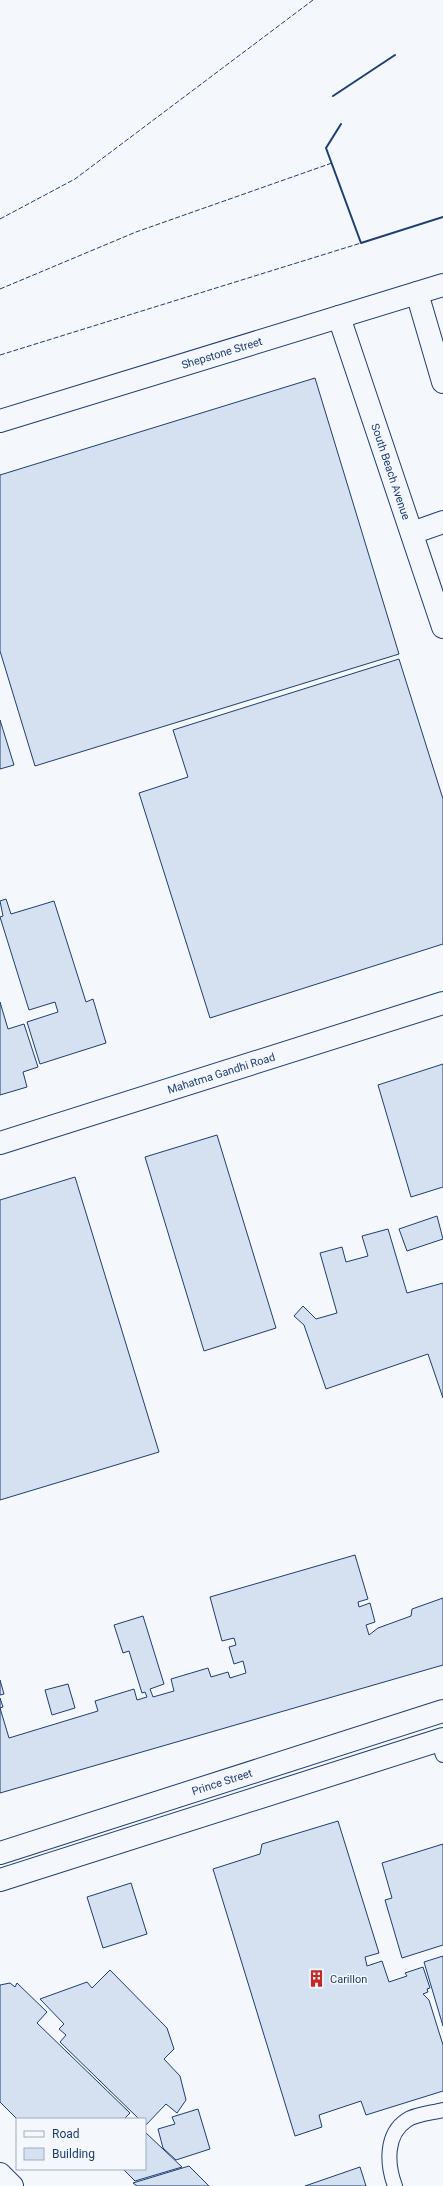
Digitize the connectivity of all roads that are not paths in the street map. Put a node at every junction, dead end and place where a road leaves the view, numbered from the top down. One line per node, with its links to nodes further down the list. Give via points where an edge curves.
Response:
1 (443, 285): 2 (street, Shepstone Street)
2 (417, 293): 3 (street, Shepstone Street); 4 (street)
3 (339, 317): 5 (street, Shepstone Street); 7 (street, South Beach Avenue)
4 (443, 382)
5 (0, 421)
6 (443, 522): 7 (street)
7 (412, 533): 8 (street, South Beach Avenue)
8 (443, 627)
9 (443, 1003): 10 (street, Mahatma Gandhi Road)
10 (0, 1143)
11 (443, 1711): 13 (street, Prince Street)
12 (441, 1745): 14 (street)
13 (0, 1853)
14 (0, 1880)
15 (443, 2110): 18 (lane, via 408,2120 392,2135 389,2150)
16 (0, 2174): 17 (street)
17 (12, 2186)
18 (395, 2186)

